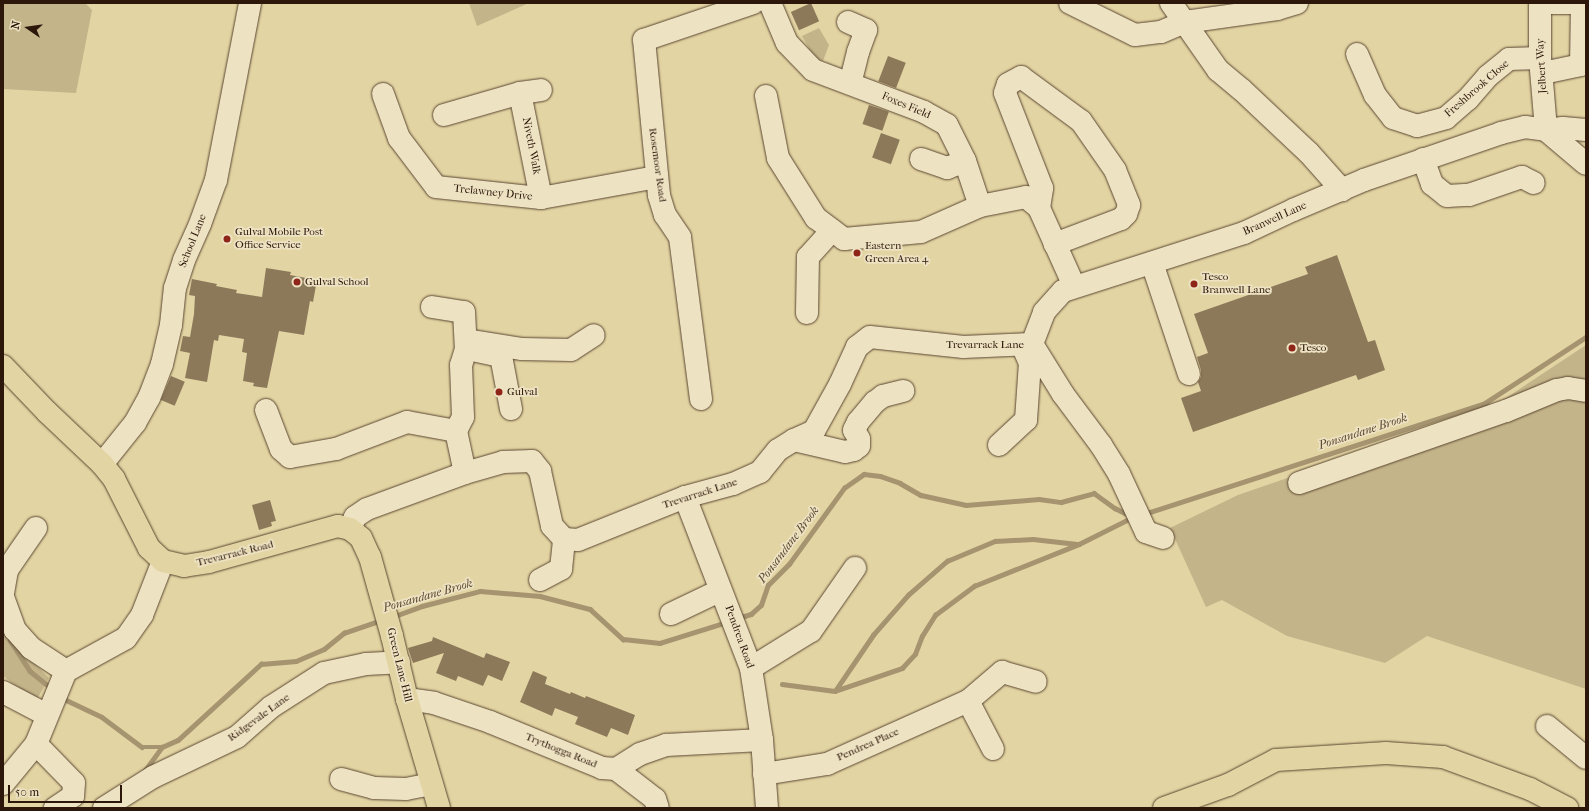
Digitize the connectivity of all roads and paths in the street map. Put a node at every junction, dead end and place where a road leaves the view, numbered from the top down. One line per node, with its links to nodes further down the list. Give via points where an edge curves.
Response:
1 (250, 3): 49 (street, School Lane, via 216,180 184,260 176,288 162,364 149,398 135,423)
2 (753, 3): 24 (street, Rosemoor Road, via 644,40)
3 (770, 3): 12 (street, Foxes Field, via 787,43 813,70)
4 (1070, 3): 9 (street, via 1135,35 1161,32)
5 (1171, 3): 9 (street)
6 (1297, 3): 9 (street, via 1278,9)
7 (1540, 3): 11 (street, Jelbert Way); 11 (street, Freshbrook Close, via 1582,3 1581,65)
8 (848, 22): 12 (street, via 866,30)
9 (1186, 22): 26 (street, via 1218,70 1309,153)
10 (1357, 54): 11 (street, Freshbrook Close, via 1376,95 1393,118 1417,126 1446,118 1509,59)
11 (1541, 66): 18 (street, Jelbert Way)
12 (850, 83): 22 (street, Foxes Field, via 924,112 947,126)
13 (541, 90): 14 (street)
14 (520, 93): 17 (street); 27 (street, Niveth Walk)
15 (382, 94): 27 (street, Trelawney Drive, via 399,138 436,187)
16 (766, 96): 30 (street, via 778,158 816,218)
17 (444, 115)
18 (1546, 130): 19 (street, Branwell Lane); 21 (street, Branwell Lane, via 1525,127); 23 (street)
19 (1586, 130)
20 (921, 159): 22 (street, via 947,168)
21 (1423, 159): 25 (street, via 1432,184 1447,196 1469,195 1522,177); 26 (street, Branwell Lane)
22 (965, 161): 28 (street, Foxes Field)
23 (1586, 164)
24 (657, 178): 27 (street, Trelawney Drive); 43 (street, Rosemoor Road, via 665,215 680,237)
25 (1534, 183)
26 (1342, 190): 32 (street, Branwell Lane, via 1244,234)
27 (542, 198)
28 (980, 206): 29 (street, via 1026,197); 30 (street, via 921,232 844,239)
29 (1039, 208): 31 (street); 31 (street, via 1042,188 1005,93 1008,84 1021,77 1081,121 1115,170 1128,205 1126,214 1121,219)
30 (832, 230): 35 (street, via 808,257)
31 (1055, 244): 33 (street)
32 (1152, 263): 33 (street, Branwell Lane); 40 (street)
33 (1074, 286): 38 (street, Branwell Lane, via 1063,291 1044,312)
34 (432, 307): 37 (street, via 464,312)
35 (807, 313)
36 (594, 335): 37 (street, via 571,350 522,350)
37 (466, 344): 44 (street, via 501,356); 46 (street, via 461,365 463,417)
38 (1027, 345): 47 (street, Trevarrack Lane, via 964,347 870,337 857,347 814,431); 48 (street, via 1030,363 1026,420); 55 (street, via 1116,468 1146,532)
39 (3, 366): 49 (main road, via 46,412)
40 (1189, 374)
41 (1586, 390): 51 (street, via 1557,390 1506,411)
42 (903, 391): 47 (street, via 883,396 862,417 854,430 859,439 859,446 854,450 845,452)
43 (701, 399)
44 (511, 409)
45 (266, 410): 46 (street, via 281,450 290,457 336,449 407,422)
46 (456, 431): 50 (street)
47 (794, 440): 52 (street, Trevarrack Lane, via 778,450 760,472 733,484)
48 (999, 445)
49 (102, 464): 57 (main road, via 114,480 149,548)
50 (465, 473): 54 (street, via 367,509 355,517); 56 (street, via 503,462 532,461 540,471 552,526)
51 (1299, 483)
52 (686, 497): 56 (street, Trevarrack Lane, via 578,540); 60 (street, Pendrea Road)
53 (36, 528): 61 (street, via 7,570)
54 (350, 529): 57 (main road, Trevarrack Road, via 338,526 209,562 184,566); 64 (main road, Green Lane Hill, via 361,538 370,557)
55 (1163, 538)
56 (564, 539): 59 (street, via 561,569)
57 (163, 561): 66 (street, via 142,615 126,638)
58 (855, 568): 65 (street, via 811,631)
59 (540, 580)
60 (721, 590): 63 (street); 65 (street, Pendrea Road)
61 (3, 593)
62 (3, 597): 66 (street, via 15,630 31,648)
63 (671, 614)
64 (399, 662): 69 (main road, Green Lane Hill); 83 (street, Ridgevale Lane, via 366,664 324,673 271,707 236,737 153,778)
65 (751, 668): 73 (street, Pendrea Road)
66 (64, 674): 71 (street)
67 (1036, 682): 70 (street, Pendrea Place, via 1002,672)
68 (3, 692): 71 (street)
69 (407, 699): 77 (street, Trythogga Road, via 434,703 476,717 602,768); 81 (main road, Green Lane Hill)
70 (968, 701): 75 (street); 78 (street, Pendrea Place, via 827,764)
71 (50, 708): 74 (street)
72 (1547, 726): 76 (street)
73 (762, 740): 77 (street, via 666,745 640,754); 78 (street, Pendrea Road)
74 (36, 744): 80 (street); 82 (street, via 74,783 73,796)
75 (994, 749)
76 (1586, 758)
77 (616, 769): 85 (street, via 655,799)
78 (764, 774): 86 (street, Pendrea Road)
79 (341, 779): 81 (street, via 374,788 406,789)
80 (3, 784)
81 (432, 784): 84 (main road, Green Lane Hill)
82 (55, 808)
83 (104, 808)
84 (439, 808)
85 (658, 808)
86 (767, 808)
87 (1164, 808): 88 (main road, via 1228,785 1276,760 1386,753 1443,757 1530,789)
88 (1566, 808)

